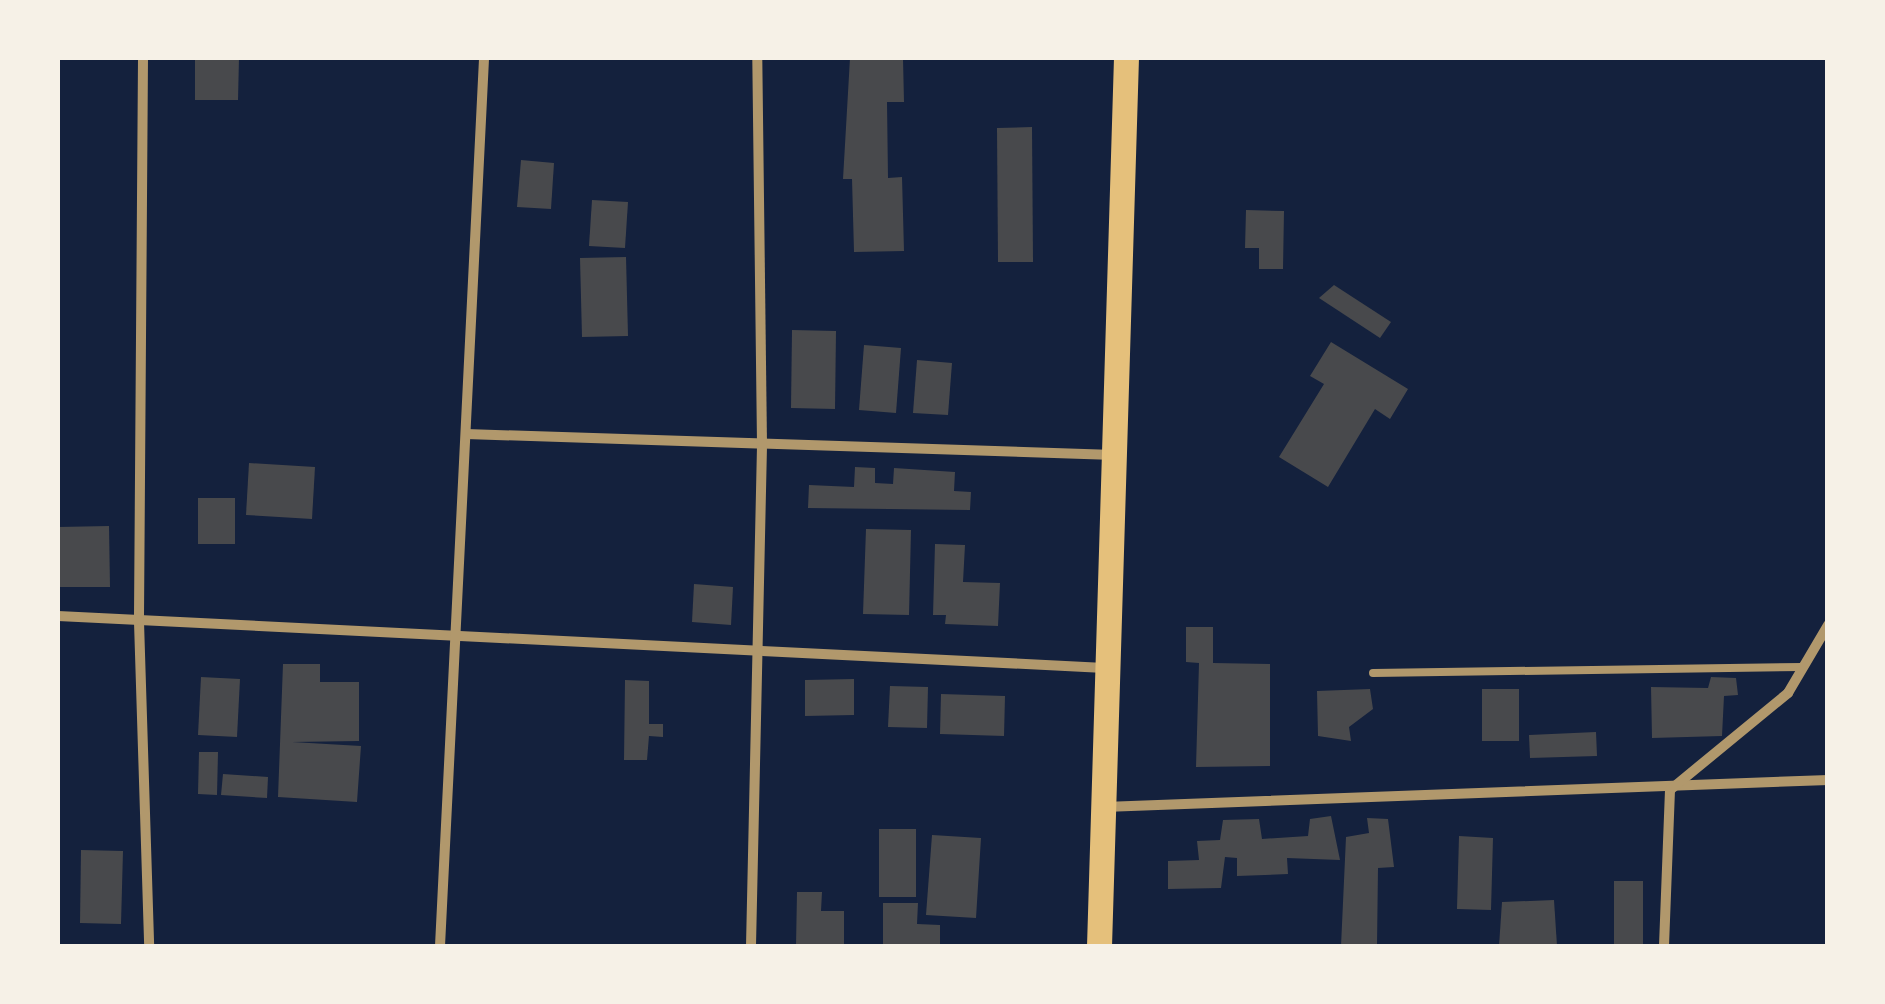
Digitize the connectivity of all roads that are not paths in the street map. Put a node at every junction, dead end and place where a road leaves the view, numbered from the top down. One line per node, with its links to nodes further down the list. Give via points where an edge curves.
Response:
1 (143, 58): 9 (street)
2 (484, 58): 5 (street)
3 (757, 58): 6 (street)
4 (1126, 58): 7 (main road)
5 (466, 434): 6 (street); 11 (street)
6 (762, 444): 7 (street); 12 (street)
7 (1116, 455): 14 (main road)
8 (58, 616): 9 (street)
9 (139, 622): 11 (street); 19 (street)
10 (1828, 625): 13 (street)
11 (456, 636): 12 (street); 20 (street)
12 (760, 652): 14 (street); 21 (street)
13 (1803, 667): 15 (lane); 17 (street, via 1788,693)
14 (1108, 668): 18 (main road)
15 (1373, 673)
16 (1828, 780): 17 (street)
17 (1670, 790): 18 (street); 23 (street)
18 (1102, 807): 22 (main road)
19 (149, 946)
20 (440, 946)
21 (751, 946)
22 (1100, 946)
23 (1664, 946)

